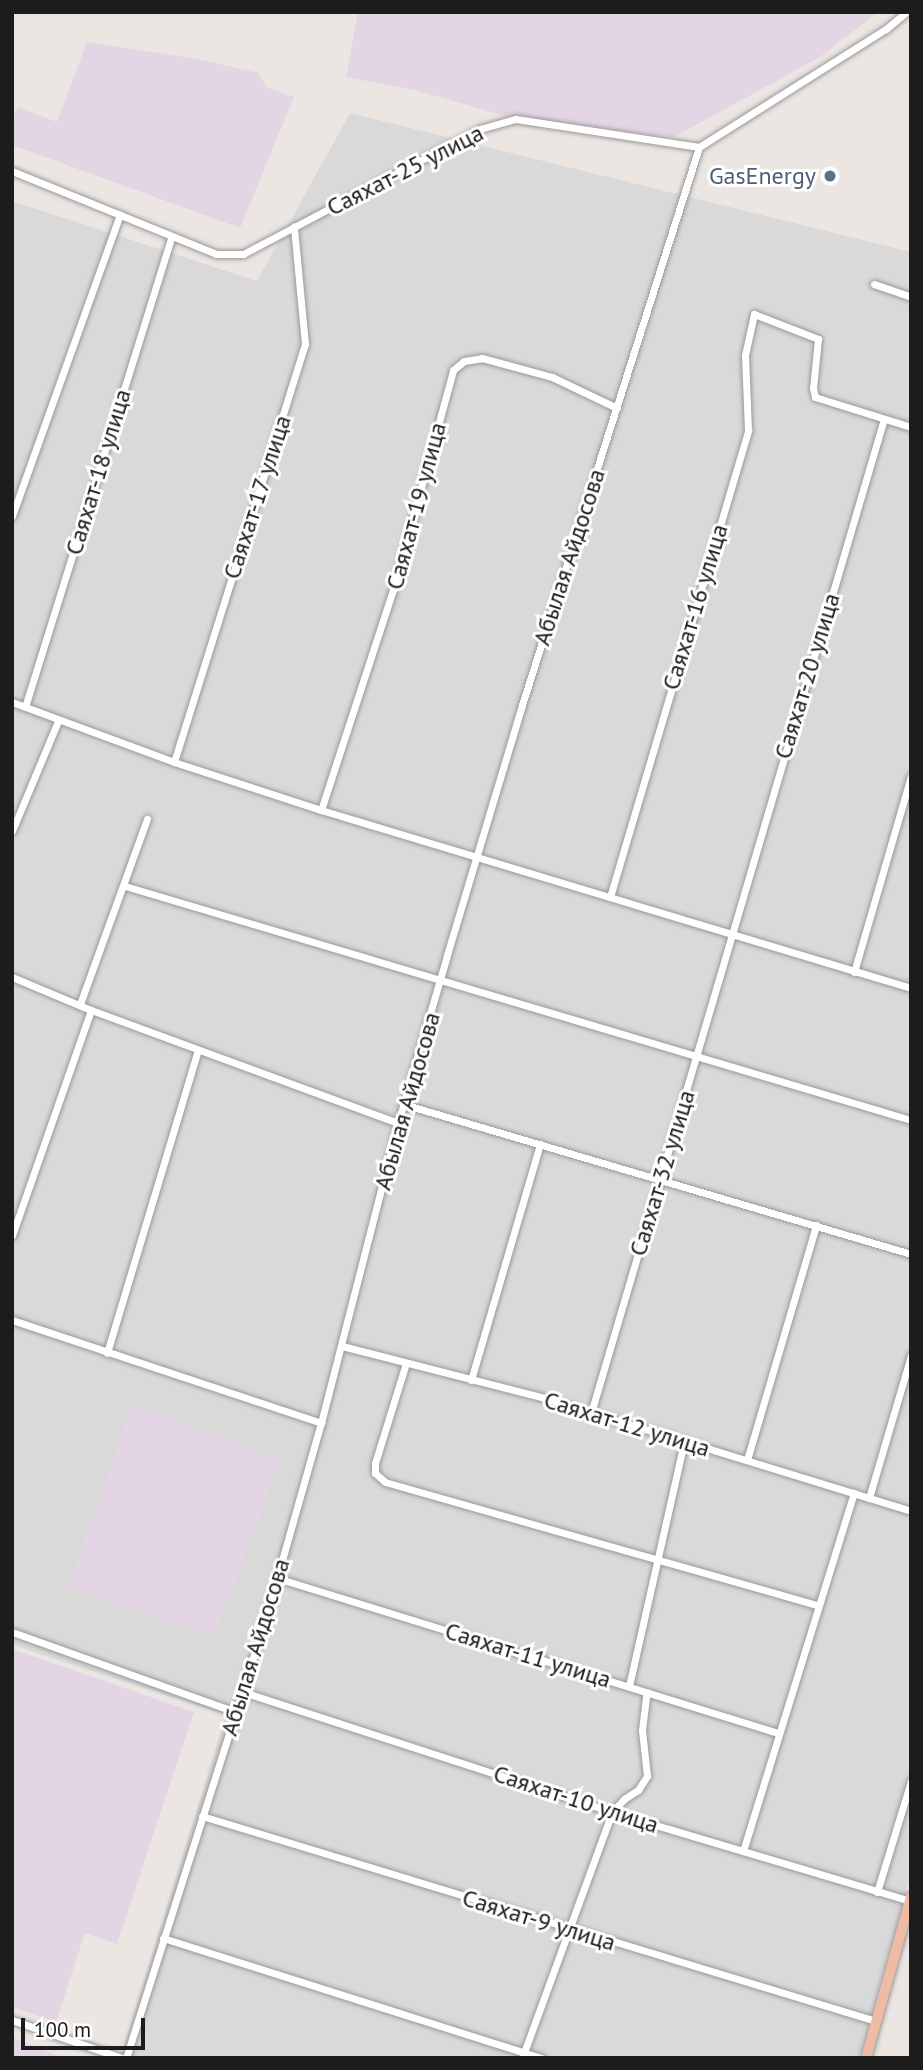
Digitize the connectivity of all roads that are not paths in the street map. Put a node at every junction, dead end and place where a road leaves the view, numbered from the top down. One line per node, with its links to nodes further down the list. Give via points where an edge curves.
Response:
1 (906, 12): 2 (street)
2 (699, 147): 5 (street, Саяхат-25 улица, via 516,118 480,129); 9 (street, Абылая Айдосова)
3 (12, 171): 4 (street, Саяхат-25 улица)
4 (120, 215): 6 (street, Саяхат-25 улица); 12 (street)
5 (294, 227): 6 (street, Саяхат-25 улица, via 243,254 216,254); 16 (street, Саяхат-17 улица, via 304,344)
6 (171, 237): 14 (street, Саяхат-18 улица)
7 (874, 284): 8 (street)
8 (911, 297)
9 (617, 408): 18 (street, Саяхат-19 улица, via 552,377 482,358 464,361 453,370 393,590); 21 (street, Абылая Айдосова)
10 (884, 419): 11 (street); 23 (street, Саяхат-16 улица, via 815,397 818,339 754,314 745,355 748,430); 24 (street, Саяхат-20 улица)
11 (911, 427)
12 (12, 516)
13 (12, 702): 14 (street)
14 (25, 707): 15 (street)
15 (58, 721): 16 (street); 20 (street)
16 (174, 762): 18 (street)
17 (911, 776): 25 (street)
18 (321, 810): 21 (street)
19 (147, 819): 22 (street)
20 (12, 831)
21 (477, 856): 23 (street); 27 (street, Абылая Айдосова)
22 (125, 886): 27 (street); 29 (street)
23 (610, 897): 24 (street)
24 (731, 933): 25 (street); 32 (street, Саяхат-32 улица)
25 (854, 972): 28 (street)
26 (12, 977): 29 (street)
27 (441, 980): 32 (street); 33 (street, Абылая Айдосова)
28 (911, 988)
29 (80, 1004): 30 (street)
30 (92, 1010): 31 (street); 39 (street)
31 (198, 1050): 35 (street); 43 (street)
32 (698, 1057): 34 (street); 37 (street, Саяхат-32 улица)
33 (403, 1104): 35 (street, Абылая Айдосова); 36 (street)
34 (911, 1120)
35 (398, 1123): 42 (street, Абылая Айдосова)
36 (540, 1144): 37 (street); 46 (street)
37 (659, 1179): 38 (street); 47 (street, Саяхат-32 улица)
38 (816, 1226): 40 (street); 50 (street)
39 (12, 1236)
40 (911, 1254)
41 (12, 1320): 43 (street)
42 (342, 1346): 45 (street, Саяхат-12 улица); 48 (street, Абылая Айдосова)
43 (107, 1353): 48 (street)
44 (911, 1355): 52 (street)
45 (407, 1363): 46 (street, Саяхат-12 улица); 54 (street, via 375,1463 375,1473 385,1482)
46 (471, 1380): 47 (street, Саяхат-12 улица)
47 (591, 1413): 49 (street, Саяхат-12 улица)
48 (321, 1423): 55 (street, Абылая Айдосова)
49 (684, 1441): 50 (street, Саяхат-12 улица); 54 (street)
50 (747, 1460): 51 (street, Саяхат-12 улица)
51 (853, 1493): 52 (street, Саяхат-12 улица); 56 (street)
52 (869, 1498): 53 (street, Саяхат-12 улица)
53 (911, 1511)
54 (657, 1560): 56 (street); 58 (street)
55 (277, 1578): 58 (street, Саяхат-11 улица); 59 (street, Абылая Айдосова)
56 (818, 1605): 62 (street)
57 (12, 1632): 61 (street)
58 (629, 1686): 60 (street, Саяхат-11 улица)
59 (243, 1692): 61 (street, Абылая Айдосова); 64 (street, Саяхат-10 улица)
60 (648, 1692): 62 (street, Саяхат-11 улица); 64 (street, via 642,1730 647,1776)
61 (236, 1712): 65 (street, Абылая Айдосова)
62 (778, 1733): 66 (street)
63 (911, 1781): 67 (street)
64 (612, 1812): 66 (street, Саяхат-10 улица); 69 (street)
65 (202, 1816): 69 (street, Саяхат-9 улица); 70 (street, Абылая Айдосова)
66 (743, 1851): 67 (street, Саяхат-10 улица)
67 (877, 1892): 68 (street, Саяхат-10 улица)
68 (910, 1899): 72 (main road)
69 (567, 1928): 72 (street, Саяхат-9 улица); 73 (street)
70 (163, 1938): 73 (street); 74 (street, Абылая Айдосова)
71 (12, 2020): 74 (street)
72 (876, 2021): 76 (main road)
73 (523, 2055): 75 (street)
74 (124, 2058)
75 (542, 2058)
76 (866, 2058)

